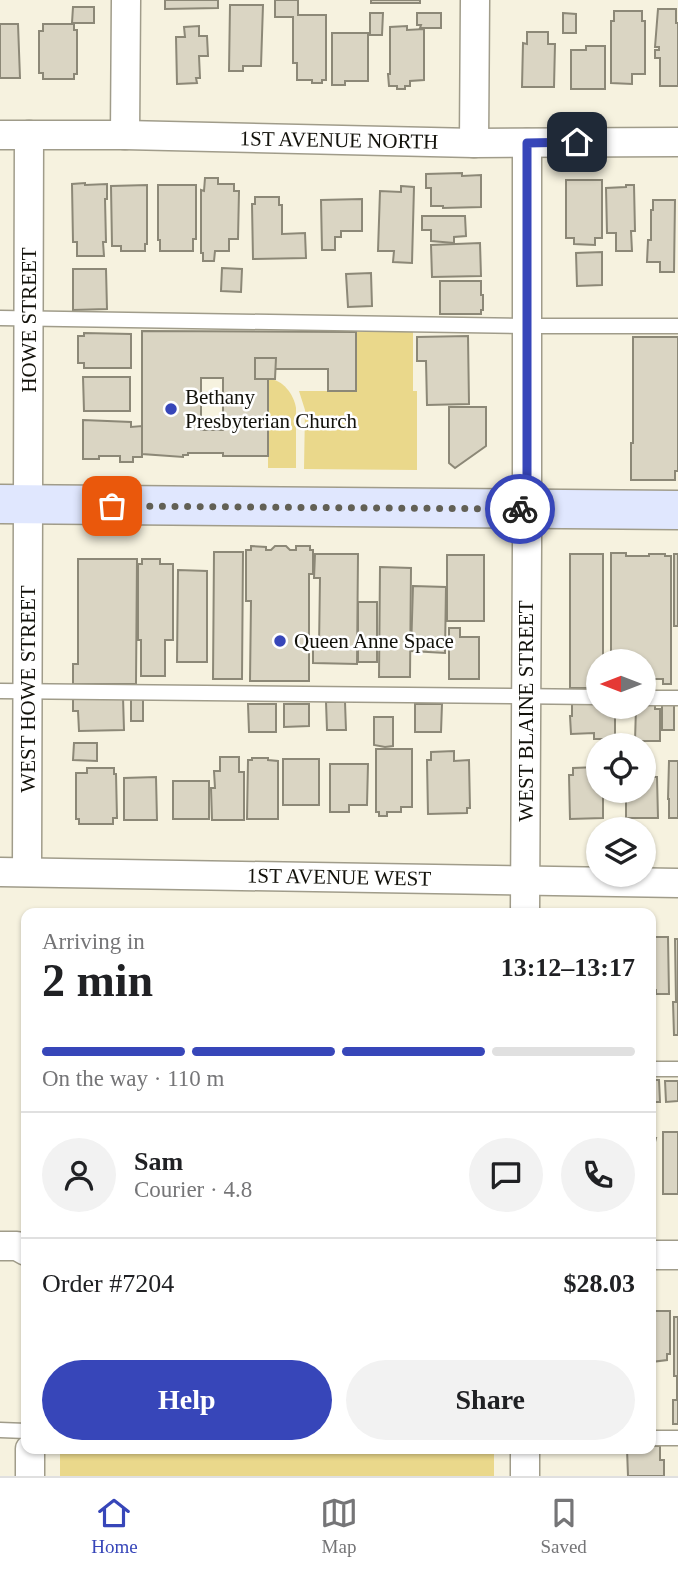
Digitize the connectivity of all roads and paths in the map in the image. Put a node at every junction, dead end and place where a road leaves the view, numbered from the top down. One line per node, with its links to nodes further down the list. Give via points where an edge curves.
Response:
1 (125, 0): 5 (street)
2 (475, 0): 7 (street)
3 (0, 135): 4 (street, 1ST AVENUE NORTH)
4 (29, 135): 5 (street, 1ST AVENUE NORTH); 10 (street, HOWE STREET)
5 (125, 135): 7 (street, 1ST AVENUE NORTH)
6 (678, 142): 8 (street, 1ST AVENUE NORTH)
7 (474, 143): 8 (street, 1ST AVENUE NORTH)
8 (527, 143): 11 (street, WEST BLAINE STREET)
9 (0, 318): 10 (lane)
10 (29, 318): 11 (lane); 13 (street, HOWE STREET)
11 (527, 326): 12 (lane); 14 (street, WEST BLAINE STREET)
12 (678, 326)
13 (14, 505): 14 (main road); 17 (street, WEST HOWE STREET)
14 (527, 509): 15 (main road); 18 (street, WEST BLAINE STREET)
15 (678, 510)
16 (0, 691): 17 (lane)
17 (28, 692): 18 (lane); 22 (street, WEST HOWE STREET)
18 (526, 697): 19 (lane); 23 (street, WEST BLAINE STREET)
19 (586, 698)
20 (656, 698): 21 (lane)
21 (678, 698)
22 (14, 872): 23 (street, 1ST AVENUE WEST)
23 (524, 881): 24 (street, 1ST AVENUE WEST); 25 (street, WEST BLAINE STREET)
24 (678, 883)
25 (524, 908)
26 (656, 1069): 27 (lane)
27 (678, 1069)
28 (0, 1246): 29 (street)
29 (21, 1248)
30 (656, 1255): 31 (street)
31 (678, 1255)
32 (0, 1430): 33 (lane)
33 (21, 1431)
34 (656, 1438): 35 (lane)
35 (678, 1438)
36 (30, 1454): 38 (street)
37 (525, 1454): 39 (street)
38 (30, 1476)
39 (525, 1476)

